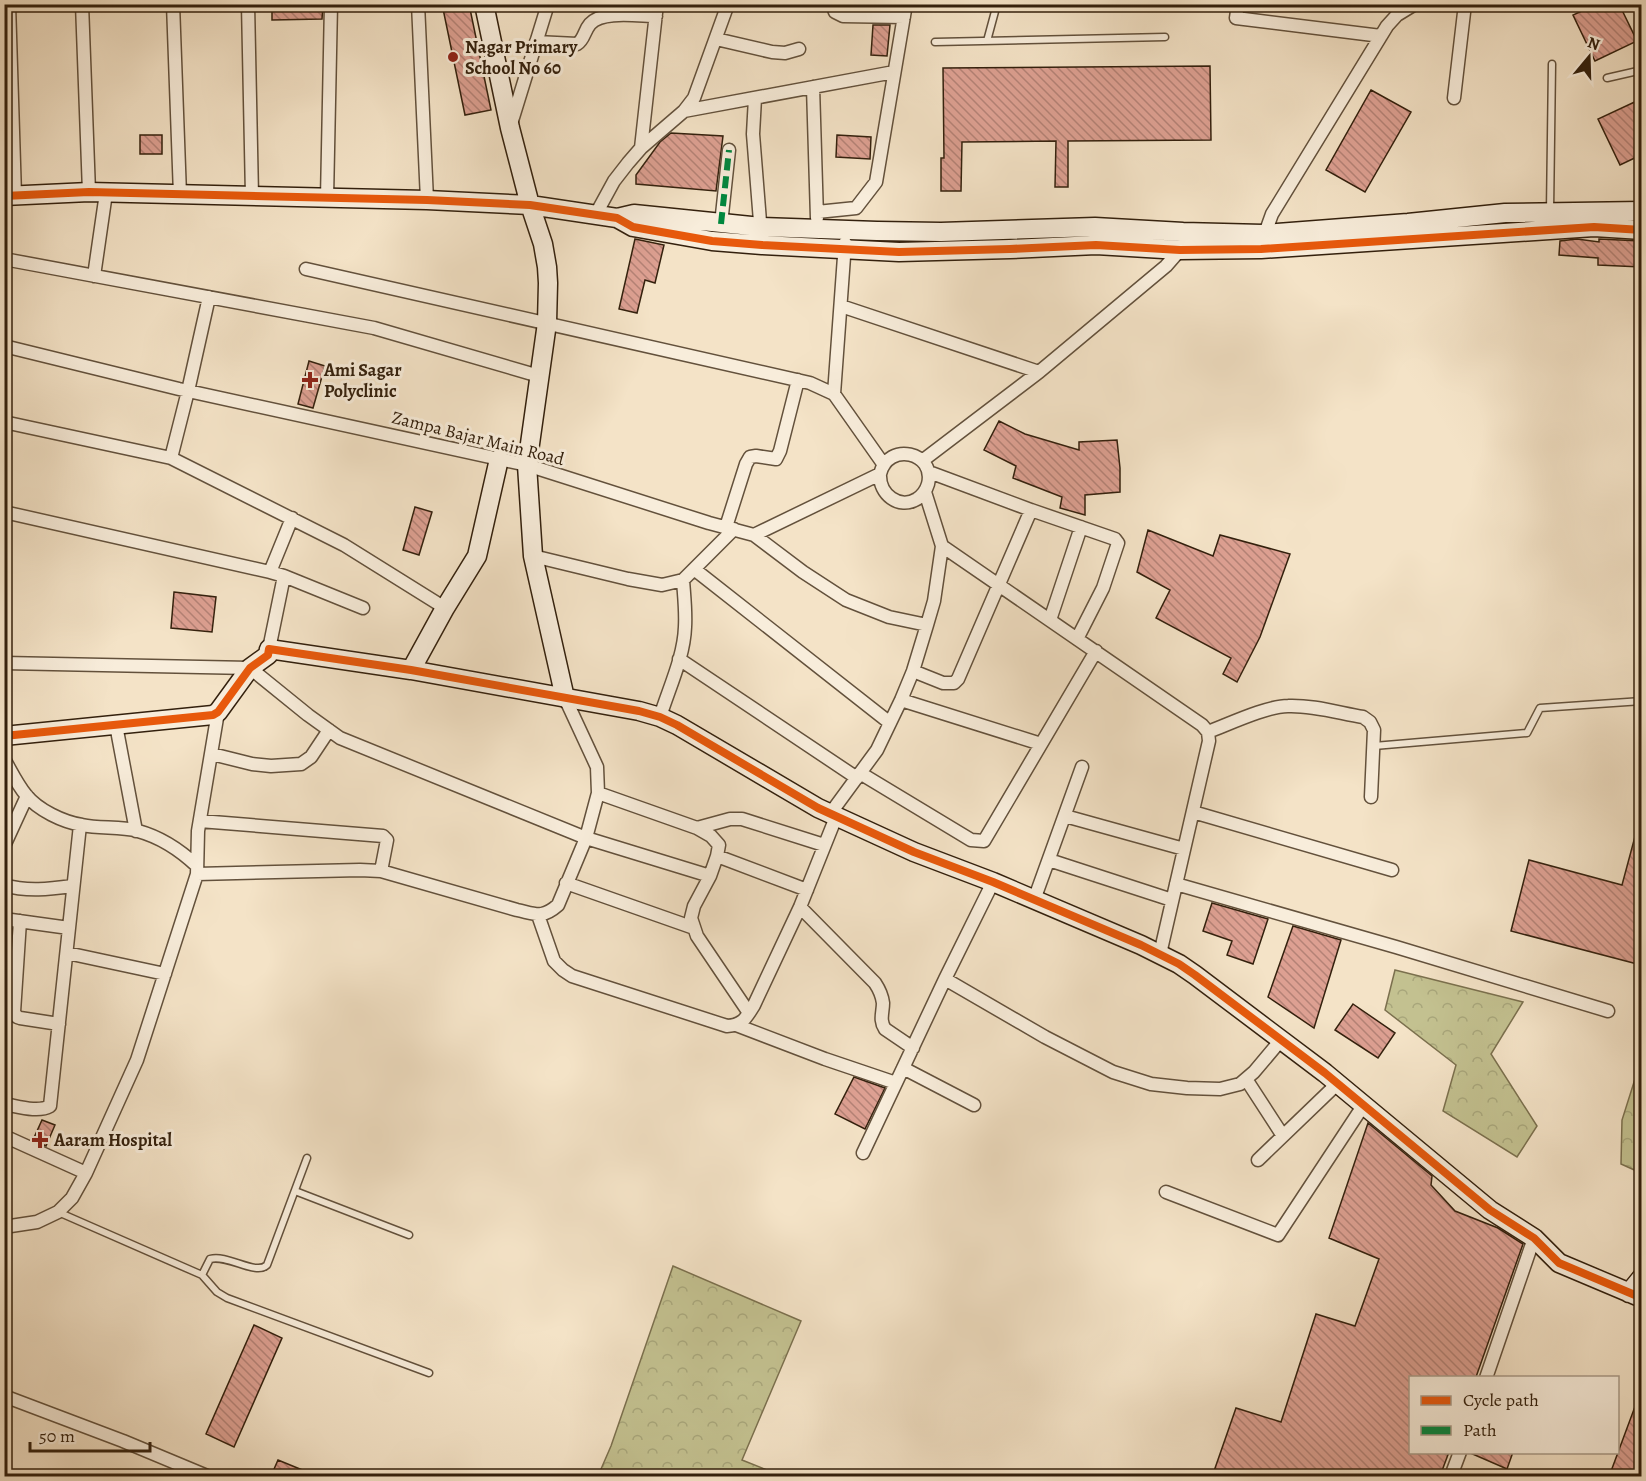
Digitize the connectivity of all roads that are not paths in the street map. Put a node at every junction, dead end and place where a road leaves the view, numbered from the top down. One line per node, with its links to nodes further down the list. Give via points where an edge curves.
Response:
1 (9, 4): 31 (street)
2 (82, 4): 36 (street)
3 (173, 4): 37 (street)
4 (248, 4): 39 (street)
5 (331, 4): 40 (street)
6 (418, 4): 41 (street)
7 (484, 4): 33 (street)
8 (548, 4): 21 (street)
9 (728, 4): 19 (street)
10 (832, 4): 16 (street, via 835,12 843,16)
11 (997, 4): 20 (lane)
12 (1238, 4): 17 (street, via 1236,18)
13 (1415, 4): 17 (street, via 1397,15)
14 (1465, 4): 30 (street)
15 (657, 10): 21 (street, via 598,18 590,23 582,42 577,44); 34 (street)
16 (905, 11): 26 (street)
17 (1381, 36): 53 (street, via 1272,214)
18 (1165, 37): 20 (lane)
19 (716, 39): 23 (street, via 772,52); 32 (street, via 694,98)
20 (987, 40): 22 (lane)
21 (536, 42): 33 (street)
22 (935, 42)
23 (799, 49)
24 (1552, 64): 44 (lane)
25 (1641, 70): 27 (lane)
26 (894, 72): 28 (street); 47 (street, via 876,182 856,208)
27 (1607, 78)
28 (813, 87): 29 (street); 47 (street)
29 (755, 98): 32 (street); 51 (street, via 753,134)
30 (1454, 98)
31 (8, 108): 38 (street)
32 (684, 111): 34 (street)
33 (510, 128): 42 (street)
34 (641, 148): 45 (street, via 614,181)
35 (729, 150): 48 (street)
36 (97, 193): 37 (street); 38 (street); 58 (street)
37 (180, 195): 39 (street)
38 (10, 196)
39 (252, 196): 40 (street)
40 (327, 198): 41 (street)
41 (427, 200): 42 (street)
42 (530, 205): 45 (street); 61 (street, via 547,267)
43 (1641, 211): 44 (street)
44 (1550, 213): 53 (street, via 1505,213)
45 (597, 214): 46 (street)
46 (617, 218): 48 (street, via 634,214); 51 (street, via 633,227 712,241)
47 (817, 220): 49 (street); 51 (street); 54 (street)
48 (721, 224): 51 (street)
49 (846, 230): 52 (street, via 941,232 1095,227); 55 (street)
50 (1641, 230): 53 (street, via 1594,227)
51 (761, 236): 54 (street)
52 (1182, 241): 53 (street); 55 (street, via 910,252); 63 (street, via 1166,266)
53 (1262, 241)
54 (819, 247): 55 (street)
55 (845, 249): 60 (street)
56 (4, 259): 58 (street)
57 (306, 268): 61 (street)
58 (94, 276): 59 (street)
59 (208, 297): 64 (street, via 374,328); 66 (street)
60 (841, 306): 63 (street); 67 (street)
61 (547, 323): 64 (street); 65 (street)
62 (4, 346): 66 (street, Zampa Bajar Main Road)
63 (1039, 372): 71 (street)
64 (539, 376): 72 (street)
65 (798, 380): 67 (street); 80 (street, via 780,451 776,459 750,457)
66 (188, 391): 69 (street); 70 (street, Zampa Bajar Main Road)
67 (834, 394): 73 (street)
68 (4, 422): 69 (street)
69 (171, 458): 78 (street)
70 (499, 459): 72 (street, Zampa Bajar Main Road); 90 (street, via 477,556)
71 (922, 461): 73 (street, via 904,453 888,459); 74 (street)
72 (527, 465): 80 (street, Zampa Bajar Main Road); 83 (street)
73 (882, 469): 75 (street, via 882,488 893,500 908,502); 81 (street)
74 (929, 472): 75 (street); 76 (street)
75 (925, 492): 82 (street)
76 (1031, 510): 79 (street); 88 (street)
77 (4, 512): 85 (street)
78 (292, 518): 85 (street); 90 (street)
79 (1081, 527): 91 (street); 93 (street, via 1118,543 1103,588)
80 (730, 528): 81 (street, Zampa Bajar Main Road); 84 (street)
81 (754, 535): 92 (street, via 846,600 889,617)
82 (942, 546): 88 (street); 92 (street)
83 (533, 556): 87 (street, via 662,585); 101 (street)
84 (694, 569): 87 (street); 106 (street)
85 (270, 572): 86 (street)
86 (284, 576): 89 (street); 94 (street)
87 (683, 580): 96 (street, via 685,627)
88 (999, 584): 91 (street); 100 (street, via 958,679 943,683)
89 (363, 608)
90 (446, 608): 99 (street)
91 (1050, 620): 93 (street)
92 (927, 625): 100 (street)
93 (1077, 639): 95 (street)
94 (269, 649): 98 (street, via 268,655); 99 (street)
95 (1096, 651): 109 (street); 111 (street)
96 (679, 659): 105 (street); 116 (street)
97 (4, 663): 98 (street)
98 (250, 668): 104 (street); 108 (street)
99 (411, 670): 101 (street)
100 (913, 671): 102 (street)
101 (565, 698): 105 (street); 117 (street, via 597,767)
102 (901, 700): 106 (street); 111 (street)
103 (1641, 701): 112 (lane, via 1540,708 1527,733)
104 (218, 712): 107 (street); 113 (street)
105 (660, 717): 121 (street)
106 (890, 723): 116 (street, via 877,750)
107 (116, 725): 110 (street); 126 (street)
108 (329, 730): 113 (street, via 311,757 301,764 252,764); 127 (street, via 340,738)
109 (1208, 732): 112 (street, via 1273,708 1303,706 1363,717 1374,730); 120 (street)
110 (4, 736)
111 (1041, 744): 116 (street, via 984,841 971,840)
112 (1373, 746): 119 (street)
113 (212, 754): 123 (street)
114 (4, 759): 118 (street)
115 (1082, 767): 122 (street)
116 (858, 775): 121 (street)
117 (598, 793): 125 (street); 127 (street)
118 (27, 796): 124 (street, via 44,810); 129 (street)
119 (1371, 797)
120 (1193, 812): 130 (street); 134 (street)
121 (833, 816): 128 (street); 137 (street)
122 (1065, 816): 130 (street); 132 (street)
123 (200, 821): 133 (street); 135 (street, via 382,836 387,840)
124 (80, 825): 126 (street); 141 (street)
125 (697, 828): 128 (street, via 742,819); 131 (street, via 718,845)
126 (136, 831): 133 (street, via 184,854)
127 (586, 838): 136 (street); 138 (street)
128 (824, 845): 142 (street)
129 (4, 846)
130 (1184, 849): 139 (street)
131 (717, 856): 136 (street); 142 (street)
132 (1049, 860): 143 (street); 144 (street)
133 (197, 870): 135 (street); 153 (street)
134 (1392, 870)
135 (381, 871): 146 (street)
136 (710, 876): 150 (street, via 694,906)
137 (993, 882): 143 (street); 154 (street)
138 (566, 883): 146 (street, via 558,905 549,913); 150 (street)
139 (1176, 884): 144 (street); 156 (street)
140 (4, 885): 141 (street, via 44,890)
141 (73, 886): 149 (street)
142 (807, 890): 145 (street)
143 (1034, 900): 152 (street)
144 (1172, 900): 152 (street)
145 (800, 907): 157 (street); 161 (street, via 875,982 883,1002 882,1025)
146 (538, 915): 159 (street, via 554,961 572,976 726,1026)
147 (4, 919): 148 (street)
148 (20, 921): 149 (street); 155 (street)
149 (69, 928): 151 (street)
150 (694, 928): 157 (street)
151 (66, 953): 153 (street); 158 (street)
152 (1160, 954): 160 (street, via 1195,975)
153 (165, 974): 174 (street, via 137,1060)
154 (945, 979): 161 (street); 163 (street, via 1113,1072 1151,1084 1187,1088 1220,1089)
155 (9, 1004): 158 (street, via 17,1017)
156 (1608, 1011)
157 (749, 1013): 159 (street)
158 (59, 1024): 166 (street, via 50,1106 38,1109)
159 (736, 1025): 164 (street)
160 (1281, 1040): 163 (street); 165 (street)
161 (913, 1048): 162 (street)
162 (903, 1068): 164 (street); 167 (street)
163 (1246, 1079): 170 (street)
164 (896, 1083): 171 (street)
165 (1337, 1084): 168 (street); 170 (street)
166 (4, 1104)
167 (975, 1105)
168 (1363, 1106): 176 (street, via 1278,1235); 180 (street, via 1490,1210)
169 (4, 1136): 174 (street)
170 (1283, 1136): 173 (street)
171 (863, 1153)
172 (307, 1158): 175 (lane)
173 (1258, 1160)
174 (86, 1173): 177 (street, via 72,1198)
175 (295, 1191): 179 (lane); 181 (lane, via 267,1265 257,1269 217,1257 210,1259)
176 (1166, 1192)
177 (58, 1212): 178 (street, via 37,1222); 181 (lane)
178 (4, 1227)
179 (409, 1235)
180 (1534, 1238): 183 (street, via 1559,1263); 185 (street)
181 (202, 1275): 184 (lane, via 227,1298)
182 (1641, 1277): 183 (street)
183 (1635, 1296)
184 (429, 1373)
185 (1486, 1376)
186 (4, 1396): 189 (street)
187 (1460, 1454): 188 (street)
188 (1456, 1475)
189 (207, 1476)

